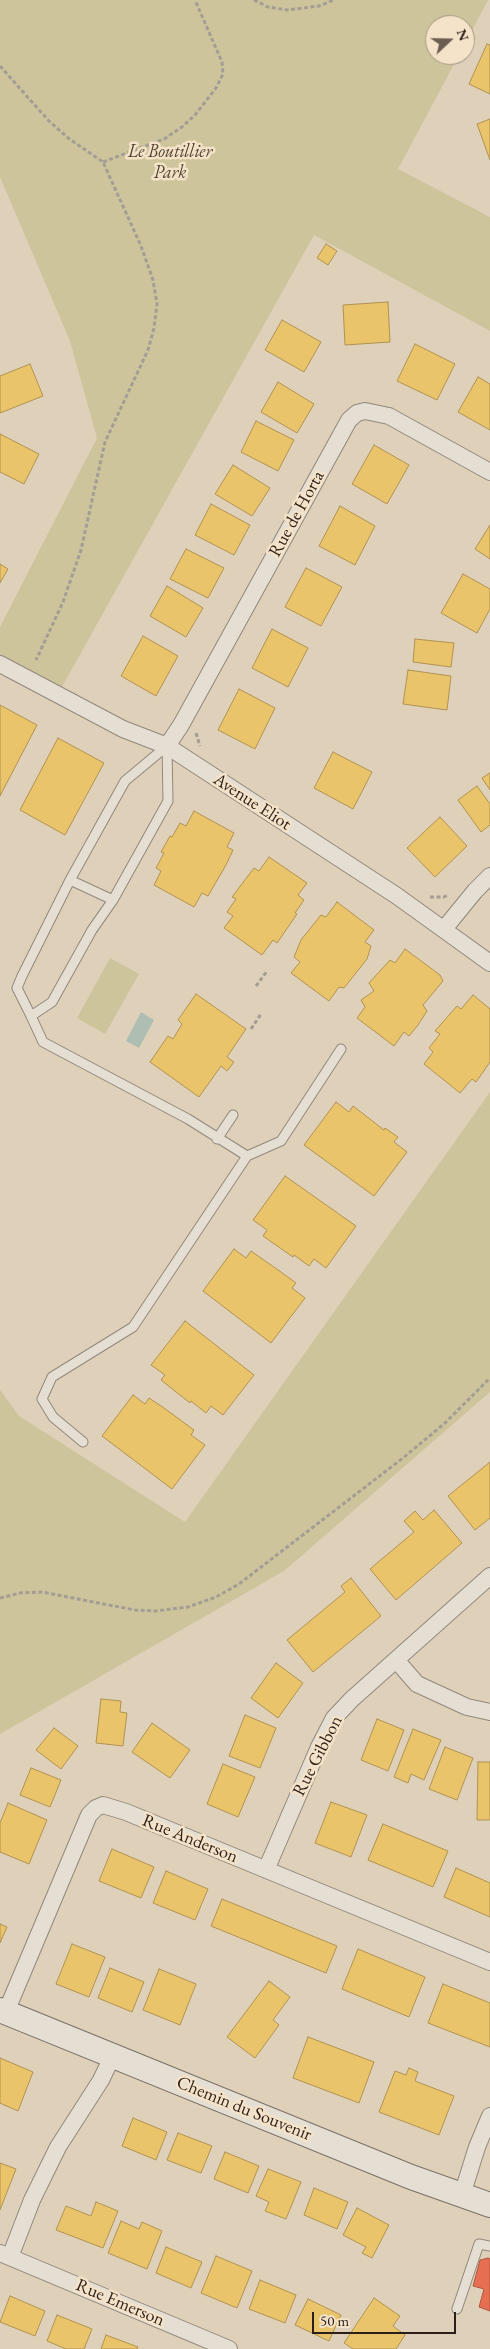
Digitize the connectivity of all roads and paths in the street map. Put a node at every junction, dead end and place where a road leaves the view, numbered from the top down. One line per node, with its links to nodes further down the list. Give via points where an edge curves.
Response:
1 (194, 0): 5 (path, via 222,62 223,74 216,88 195,115 170,135)
2 (254, 0): 3 (path, via 268,7 287,10 319,6)
3 (334, 0)
4 (0, 66): 5 (path, via 48,120)
5 (103, 162): 7 (path, via 153,280 156,316 140,370 105,442 85,534 63,602)
6 (490, 472): 9 (street, Rue de Horta, via 380,413 357,413 349,420 182,725)
7 (36, 660)
8 (0, 664): 9 (street, Avenue Eliot, via 123,729)
9 (167, 746): 11 (lane, via 125,781); 12 (lane, via 168,801); 13 (street, Avenue Eliot)
10 (490, 876): 13 (street)
11 (70, 880): 12 (lane); 18 (lane, via 18,988)
12 (113, 900): 18 (lane, via 92,930 52,1002)
13 (444, 929): 14 (street, Avenue Eliot)
14 (490, 963)
15 (267, 971): 16 (path)
16 (256, 986)
17 (261, 1014): 19 (path)
18 (31, 1016): 22 (lane, via 43,1042 188,1119)
19 (251, 1029)
20 (341, 1049): 23 (lane, via 281,1141)
21 (233, 1116): 22 (lane)
22 (217, 1139): 23 (lane)
23 (247, 1156): 25 (lane, via 133,1327 52,1377 42,1399 52,1417)
24 (490, 1378): 27 (path, via 445,1423 402,1458 240,1584 216,1597 188,1607 155,1611 42,1592)
25 (83, 1442)
26 (490, 1576): 28 (street, Rue Gibbon)
27 (0, 1598)
28 (397, 1661): 29 (street, via 417,1684 467,1707); 30 (street, Rue Gibbon, via 334,1718)
29 (490, 1712)
30 (266, 1870): 31 (street, Rue Anderson); 32 (street, Rue Anderson, via 107,1805 96,1808 89,1815)
31 (490, 1962)
32 (3, 2011): 33 (street, Chemin du Souvenir)
33 (112, 2056): 36 (street, Chemin du Souvenir); 39 (street, Rue Emerson, via 101,2080 58,2147)
34 (490, 2116): 35 (street)
35 (485, 2140): 36 (street)
36 (462, 2196): 37 (street, Chemin du Souvenir)
37 (490, 2205)
38 (490, 2246): 40 (lane, via 479,2244)
39 (5, 2255): 41 (street, Rue Emerson)
40 (457, 2308)
41 (230, 2349)

